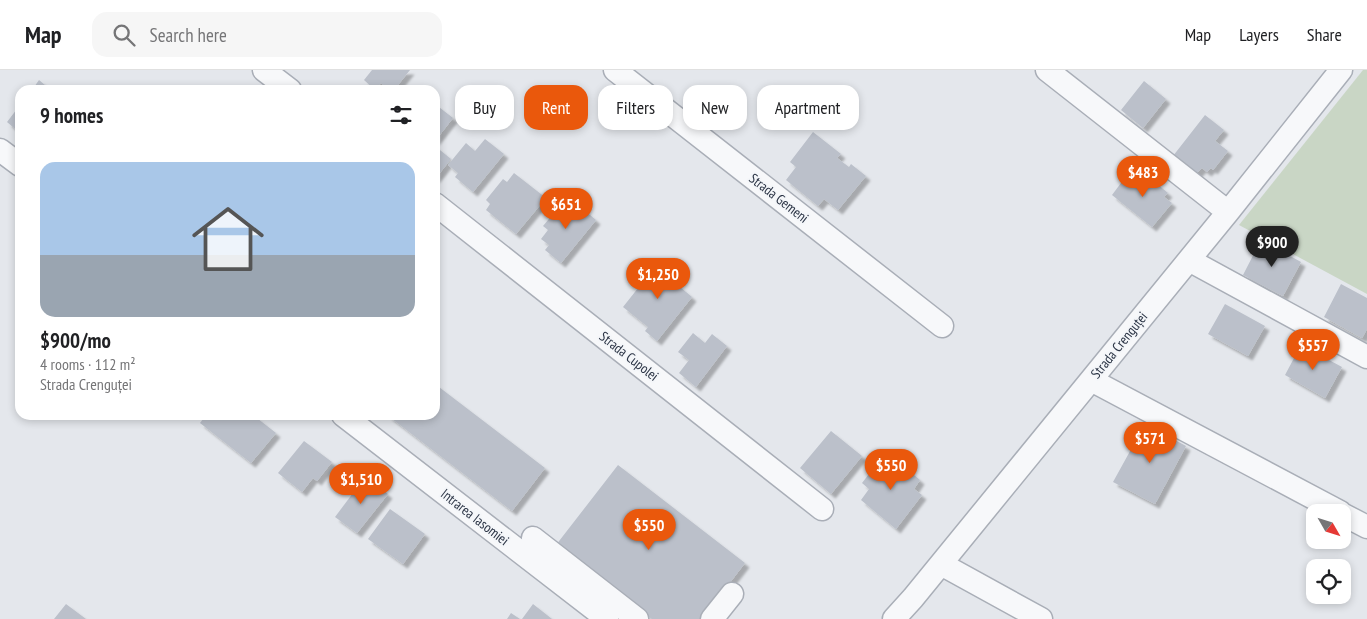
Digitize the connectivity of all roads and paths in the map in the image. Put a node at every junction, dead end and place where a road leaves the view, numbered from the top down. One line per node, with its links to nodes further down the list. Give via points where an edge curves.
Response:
1 (264, 70): 5 (street)
2 (615, 70): 11 (street, Strada Gemeni)
3 (1047, 70): 9 (street)
4 (1341, 70): 9 (street, Strada Crenguței)
5 (284, 85)
6 (0, 150): 7 (street)
7 (15, 161)
8 (440, 208): 16 (street, Strada Cupolei)
9 (1228, 212): 10 (street, Strada Crenguței)
10 (1189, 260): 12 (street); 13 (street, Strada Crenguței)
11 (942, 326)
12 (1367, 356)
13 (1091, 380): 15 (street); 20 (street, Strada Crenguței)
14 (349, 420): 22 (street, Intrarea Iasomiei)
15 (1324, 504)
16 (822, 509)
17 (1351, 518): 18 (street)
18 (1367, 527)
19 (533, 538): 23 (street)
20 (940, 564): 25 (street, Strada Crenguței); 26 (street)
21 (732, 594): 24 (street)
22 (607, 619)
23 (638, 619)
24 (712, 619)
25 (894, 619)
26 (1041, 619)

